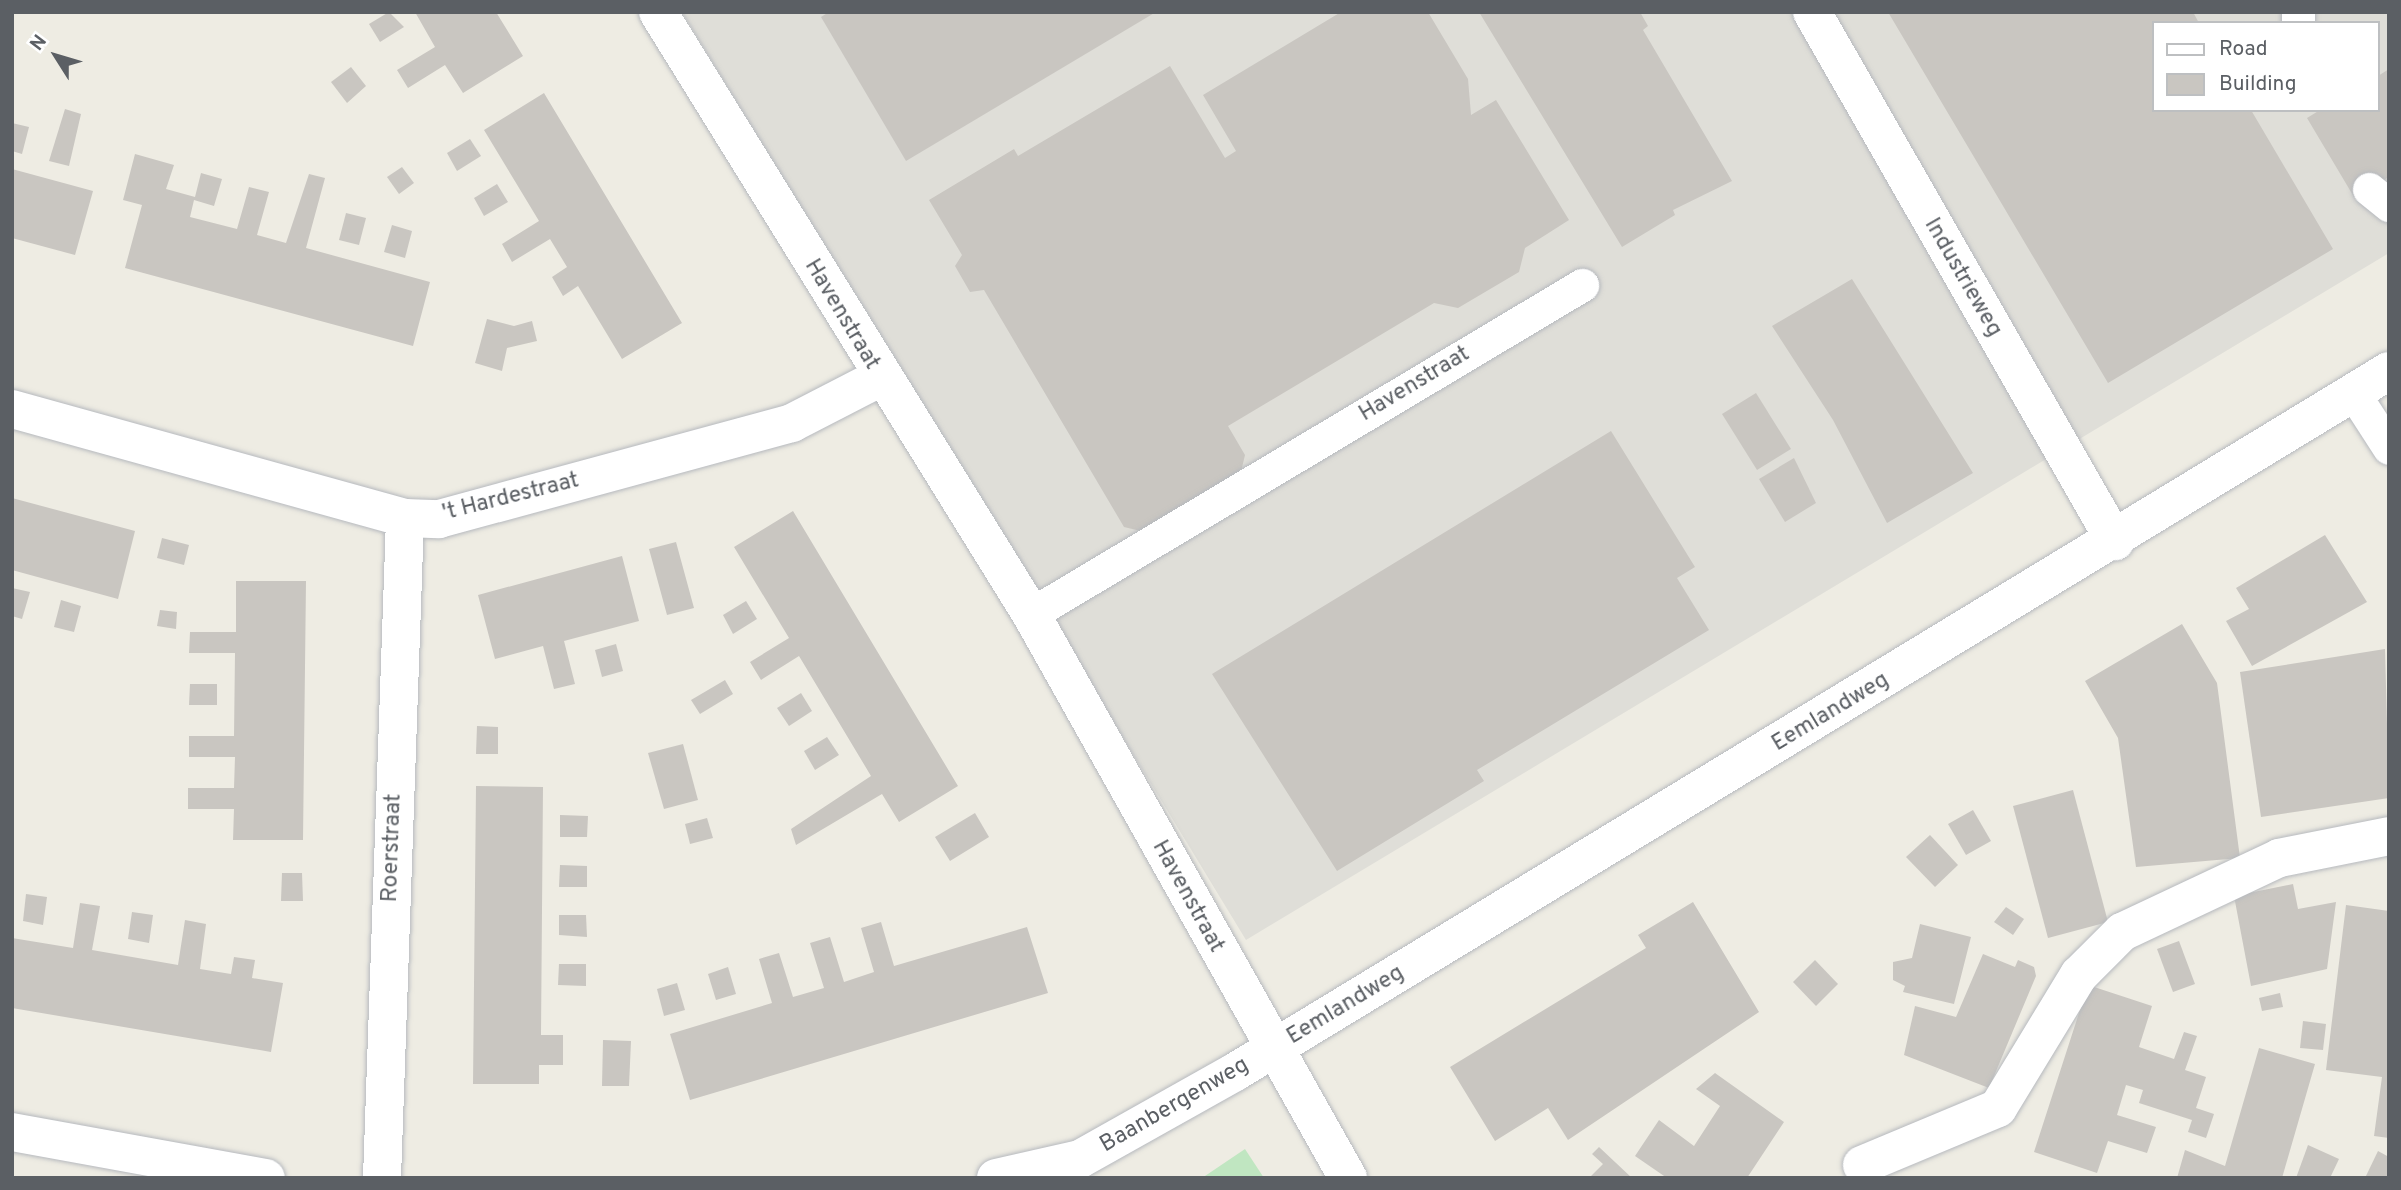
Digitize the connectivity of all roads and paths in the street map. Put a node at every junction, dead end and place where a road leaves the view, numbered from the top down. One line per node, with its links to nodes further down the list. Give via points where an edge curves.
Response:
1 (658, 12): 5 (street, Havenstraat)
2 (1812, 12): 10 (street, Industrieweg)
3 (1582, 285): 11 (lane, Havenstraat)
4 (2389, 371): 6 (street, Eemlandweg)
5 (879, 377): 9 (street, 't Hardestraat, via 792,423 439,519); 11 (street, Havenstraat)
6 (2354, 394): 8 (lane); 10 (street, Eemlandweg)
7 (12, 410): 9 (street, 't Hardestraat)
8 (2389, 448)
9 (405, 518): 17 (street, Roerstraat)
10 (2115, 541): 13 (street, Eemlandweg)
11 (1031, 614): 13 (street, Havenstraat)
12 (2389, 836): 15 (street, via 2279,858 2122,932 2079,975 1998,1108)
13 (1272, 1051): 18 (street, Baanbergenweg, via 1080,1159); 19 (street, Havenstraat)
14 (12, 1132): 16 (street)
15 (1862, 1165)
16 (267, 1178)
17 (382, 1178)
18 (996, 1178)
19 (1348, 1178)

